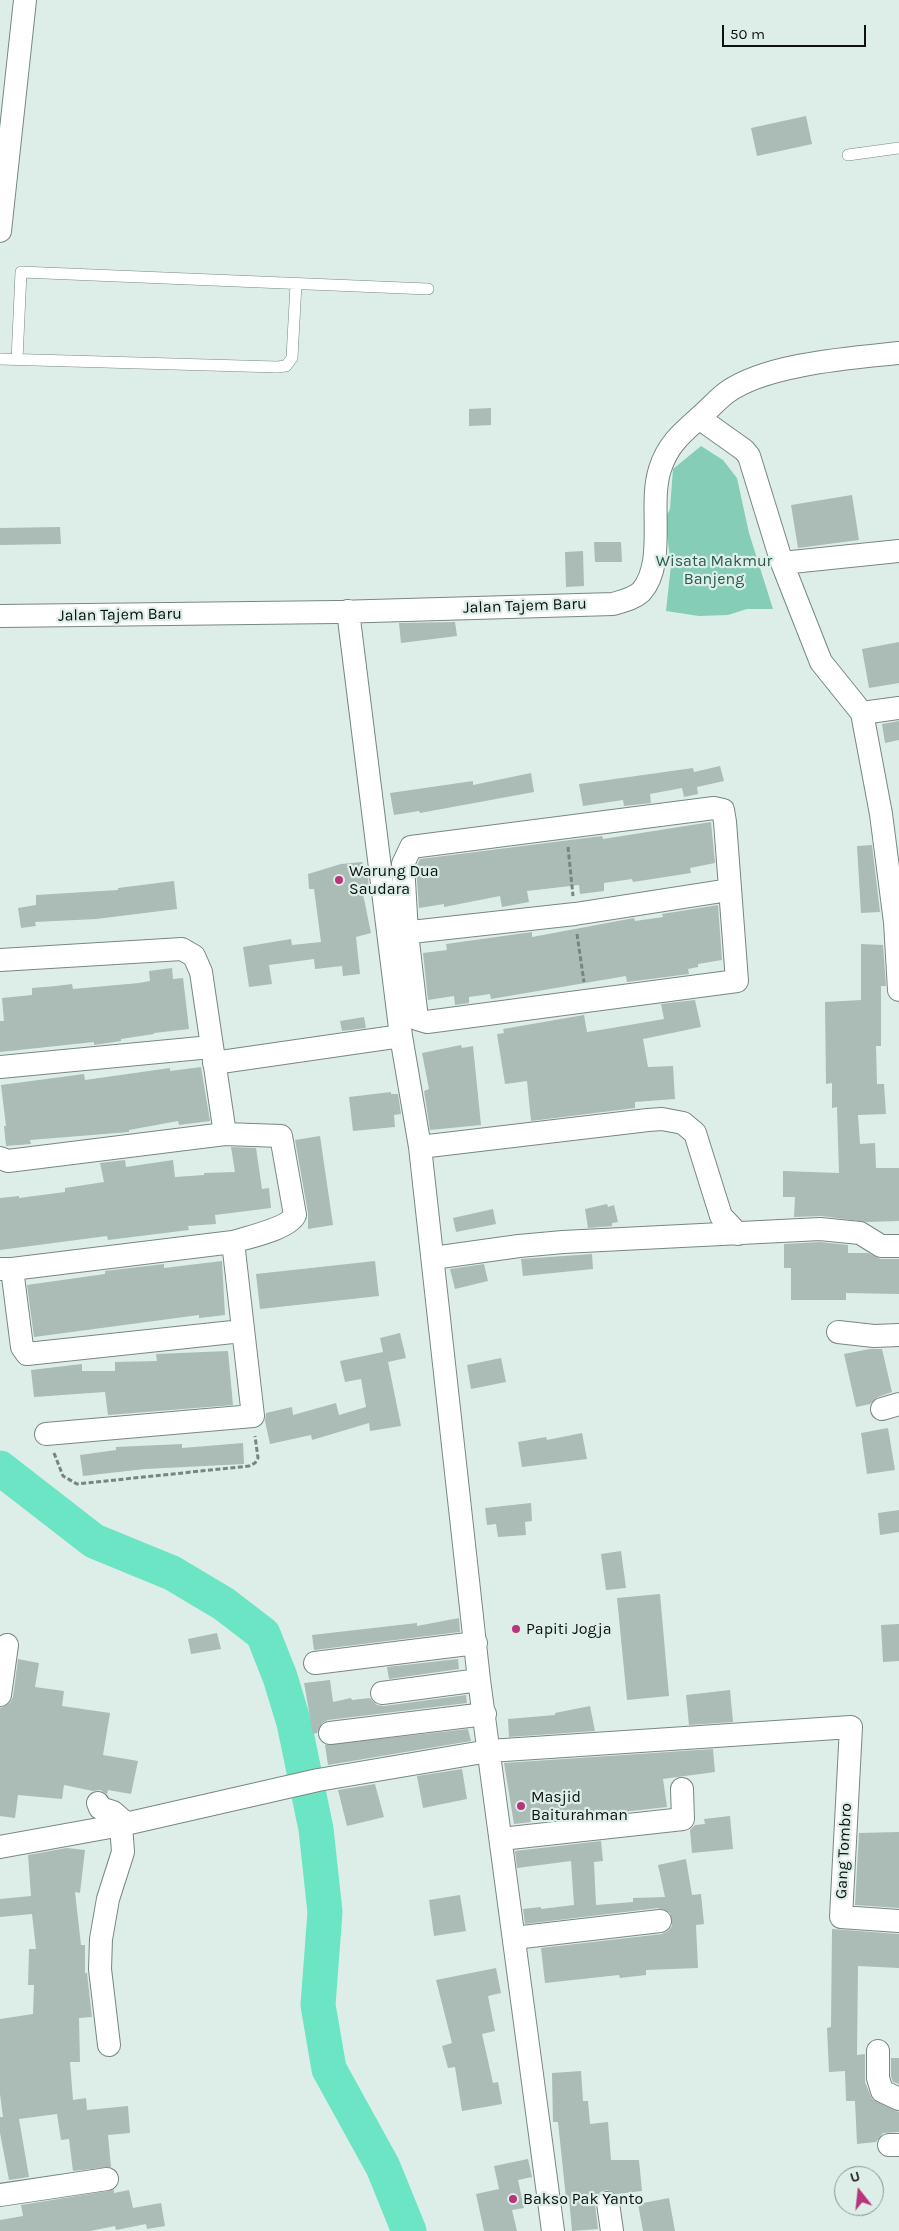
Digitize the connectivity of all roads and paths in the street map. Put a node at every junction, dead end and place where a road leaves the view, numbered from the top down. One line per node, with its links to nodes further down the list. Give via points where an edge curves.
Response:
1 (25, 0): 4 (street)
2 (899, 148): 3 (lane)
3 (848, 154)
4 (0, 231)
5 (296, 284): 6 (lane); 9 (lane, via 292,358 286,366); 9 (lane, via 21,272)
6 (428, 290)
7 (899, 353): 10 (street, Jalan Tajem Baru, via 830,361 757,379 727,392)
8 (0, 359): 9 (lane)
9 (17, 360)
10 (699, 418): 12 (street, via 749,456); 13 (street, Jalan Tajem Baru, via 683,430 659,470 654,560 640,592 628,600 613,604)
11 (899, 551): 12 (street)
12 (782, 563): 16 (street, via 821,662)
13 (348, 611): 14 (street, Jalan Tajem Baru); 19 (street)
14 (0, 616)
15 (899, 708): 16 (street)
16 (862, 713): 18 (street)
17 (729, 890): 19 (street, via 575,914); 19 (street, via 723,810 714,808 421,844 411,847 404,864); 19 (street, via 737,981 586,1003 421,1021 416,1015)
18 (897, 922): 21 (street)
19 (398, 934): 22 (street)
20 (0, 960): 23 (street, via 186,951 199,965)
21 (899, 990)
22 (401, 1036): 23 (street); 26 (street)
23 (213, 1055): 24 (street); 25 (street)
24 (0, 1067)
25 (225, 1134): 27 (street, via 8,1161); 29 (street, via 281,1136 295,1215 283,1226)
26 (420, 1147): 28 (street, via 648,1120 683,1123 695,1133 721,1216); 31 (street)
27 (0, 1158)
28 (738, 1234): 30 (street, via 820,1229 860,1233 881,1246); 31 (street, via 519,1246)
29 (233, 1242): 32 (street); 33 (street)
30 (899, 1246)
31 (432, 1258): 38 (street)
32 (6, 1269): 33 (street, via 22,1347 27,1354)
33 (242, 1332): 36 (street)
34 (838, 1332): 35 (street)
35 (899, 1335)
36 (253, 1416): 37 (street); 37 (path, via 258,1458 252,1465 77,1484 63,1476)
37 (46, 1434)
38 (476, 1643): 40 (street); 41 (street)
39 (7, 1645): 43 (street)
40 (315, 1663)
41 (479, 1680): 42 (street); 44 (street)
42 (382, 1693)
43 (0, 1695)
44 (485, 1714): 45 (street); 46 (street)
45 (330, 1733)
46 (490, 1751): 49 (street, via 318,1780); 50 (street); 53 (street, Gang Tombro, via 851,1727 841,1917)
47 (682, 1789): 50 (street, via 683,1819 676,1822)
48 (98, 1803): 49 (street, via 100,1808 112,1812)
49 (124, 1824): 51 (street); 55 (street, via 124,1852 108,1899 100,1939 100,1969)
50 (501, 1839): 54 (street)
51 (0, 1847)
52 (660, 1921): 54 (street)
53 (899, 1921)
54 (514, 1938): 61 (street)
55 (109, 2044)
56 (878, 2051): 57 (street, via 878,2078 882,2090)
57 (899, 2099)
58 (107, 2179): 59 (street)
59 (0, 2194)
60 (608, 2203): 62 (street)
61 (553, 2231)
62 (612, 2231)

